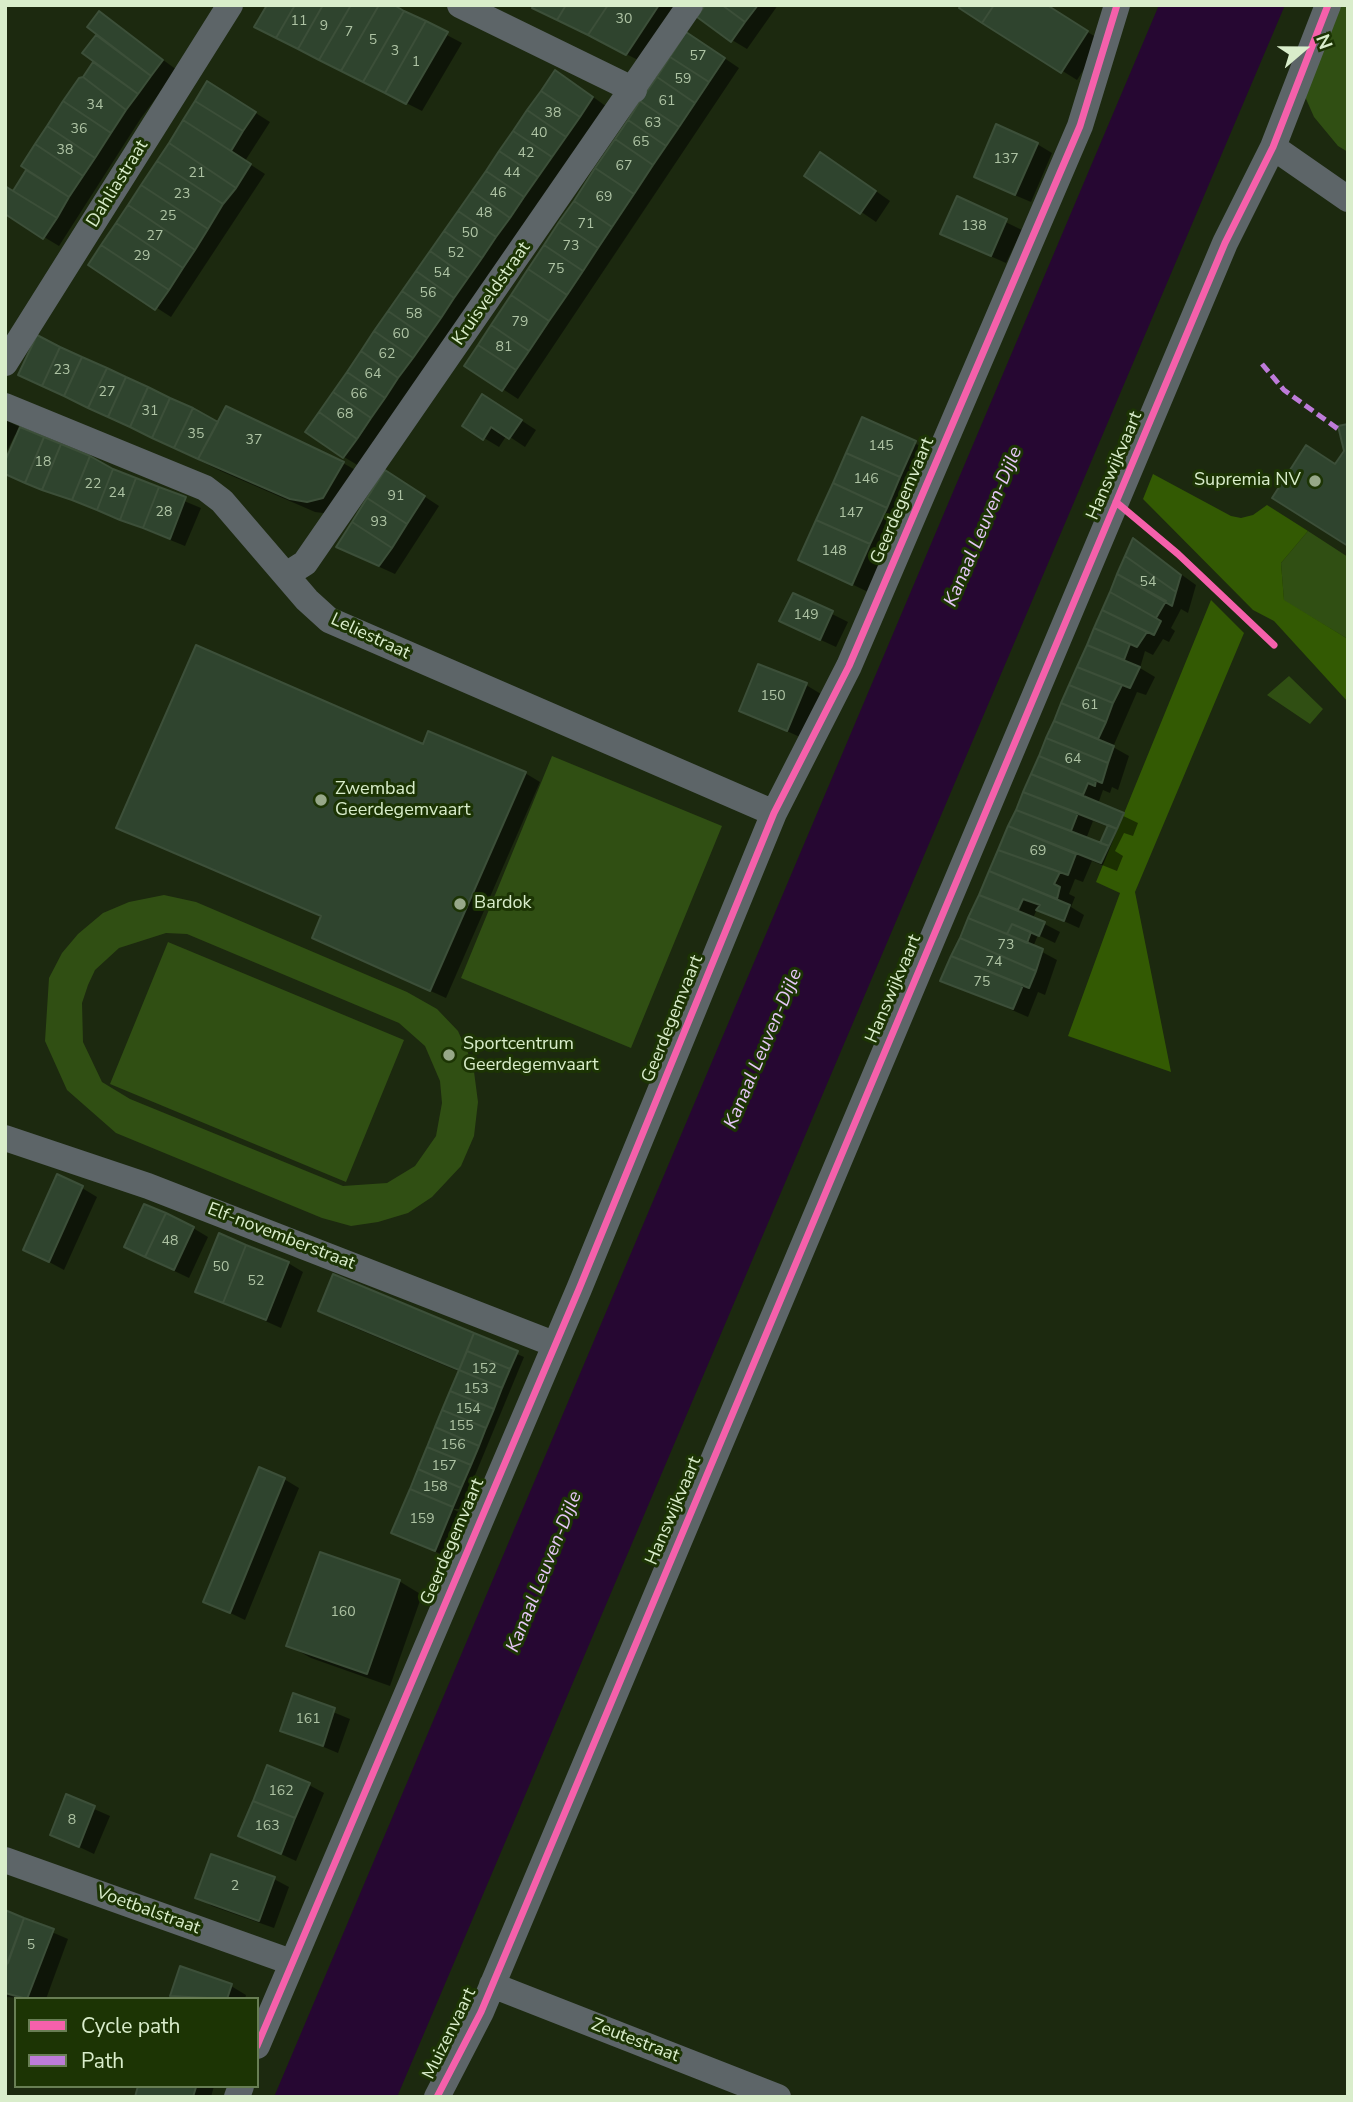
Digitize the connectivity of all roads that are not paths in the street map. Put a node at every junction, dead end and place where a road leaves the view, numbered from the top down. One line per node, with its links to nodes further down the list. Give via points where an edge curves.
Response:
1 (230, 5): 9 (street, Dahliastraat)
2 (460, 5): 6 (street)
3 (690, 5): 6 (street, Kruisveldstraat)
4 (1328, 5): 7 (street, Hanswijkvaart)
5 (1109, 8): 12 (street, Geerdegemvaart, via 1080,126 849,666)
6 (634, 90): 11 (street, Kruisveldstraat, via 305,563)
7 (1273, 147): 8 (street); 17 (street, Hanswijkvaart, via 1225,243)
8 (1348, 199)
9 (5, 363)
10 (5, 406): 11 (street, Leliestraat, via 205,488 242,522)
11 (286, 575): 12 (street, Leliestraat, via 329,620)
12 (774, 813): 14 (street, Geerdegemvaart)
13 (5, 1138): 14 (street, Elf-novemberstraat, via 148,1186)
14 (554, 1344): 16 (street, Geerdegemvaart)
15 (5, 1860): 16 (street, Voetbalstraat)
16 (291, 1962): 18 (street, Geerdegemvaart)
17 (492, 1985): 19 (street, Muizenvaart); 20 (street, Zeutestraat)
18 (259, 2041)
19 (437, 2097)
20 (778, 2097)

